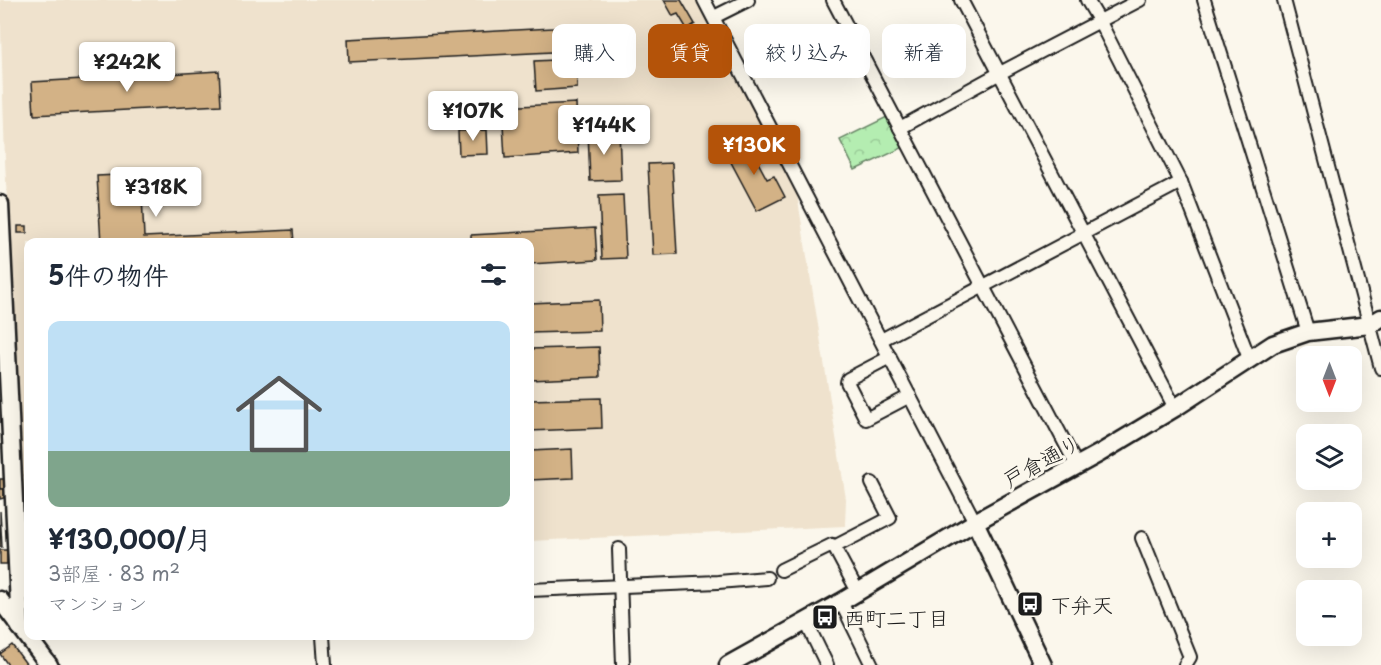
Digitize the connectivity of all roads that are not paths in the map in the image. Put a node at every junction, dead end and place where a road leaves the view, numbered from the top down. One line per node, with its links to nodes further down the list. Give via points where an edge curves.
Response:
1 (704, 0): 9 (street)
2 (748, 0): 9 (street)
3 (833, 0): 12 (street)
4 (961, 0): 11 (street)
5 (1087, 0): 10 (street)
6 (1140, 0): 10 (street)
7 (1204, 0): 19 (street)
8 (1284, 0): 18 (street)
9 (714, 17): 20 (street)
10 (1100, 22): 11 (street); 13 (street)
11 (1000, 73): 12 (street); 15 (street)
12 (900, 128): 17 (street)
13 (1181, 182): 15 (street); 22 (street)
14 (0, 204): 16 (street)
15 (1084, 233): 17 (street); 25 (street)
16 (1, 239): 39 (street)
17 (983, 286): 20 (street); 26 (street)
18 (1377, 323): 19 (street, 戸倉通り); 23 (street)
19 (1308, 332): 22 (street, 戸倉通り, via 1273,344)
20 (881, 340): 21 (street)
21 (890, 357): 24 (street); 24 (street, via 847,382 866,419)
22 (1249, 358): 25 (street, 戸倉通り)
23 (1381, 368)
24 (910, 396): 28 (street)
25 (1175, 408): 26 (street, 戸倉通り)
26 (1077, 466): 28 (street, 戸倉通り)
27 (872, 483): 30 (street, via 890,518)
28 (975, 522): 36 (street, 戸倉通り); 49 (street)
29 (1142, 538): 50 (street, via 1190,657)
30 (834, 547): 32 (street); 36 (street)
31 (619, 549): 34 (street)
32 (781, 570)
33 (766, 578): 34 (street)
34 (620, 586): 35 (street); 45 (street)
35 (534, 590)
36 (858, 592): 38 (street, 戸倉通り)
37 (0, 600): 39 (street)
38 (841, 602): 40 (street, 戸倉通り); 48 (street)
39 (22, 618)
40 (806, 622): 46 (street, 戸倉通り); 47 (street)
41 (35, 640): 43 (street)
42 (323, 640): 44 (street)
43 (49, 665)
44 (325, 665)
45 (623, 665)
46 (728, 665)
47 (827, 665)
48 (872, 665)
49 (1042, 665)
50 (1185, 665)

